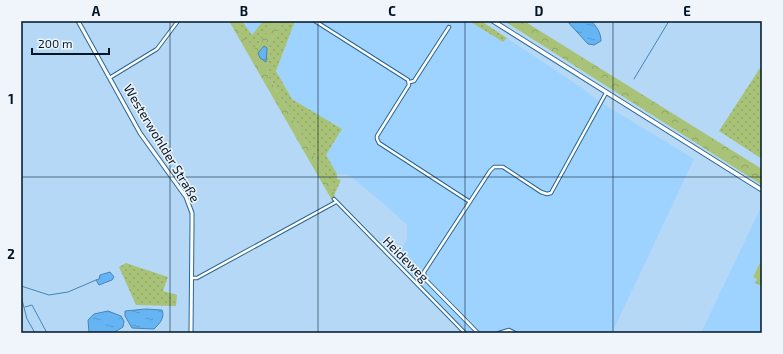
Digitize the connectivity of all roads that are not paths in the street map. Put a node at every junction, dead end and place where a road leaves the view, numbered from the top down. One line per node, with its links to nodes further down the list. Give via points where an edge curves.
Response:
1 (78, 21): 6 (street, Westerwohlder Straße)
2 (178, 21): 6 (street, via 157,50)
3 (315, 21): 7 (street)
4 (493, 21): 8 (main road)
5 (449, 27): 7 (street, via 414,81)
6 (111, 77): 13 (street, Westerwohlder Straße, via 140,133 186,197 191,208)
7 (410, 82): 12 (street, via 377,139)
8 (606, 93): 9 (main road); 12 (street, via 551,193 543,193 503,166 497,166 490,171)
9 (762, 190)
10 (334, 199): 11 (street, Heideweg)
11 (336, 202): 13 (street, via 197,278); 15 (street, Heideweg)
12 (470, 202): 16 (street, via 423,275)
13 (192, 278): 14 (street, Westerwohlder Straße)
14 (191, 333)
15 (465, 333)
16 (478, 333)
17 (499, 333): 18 (street, via 509,330)
18 (515, 333)

